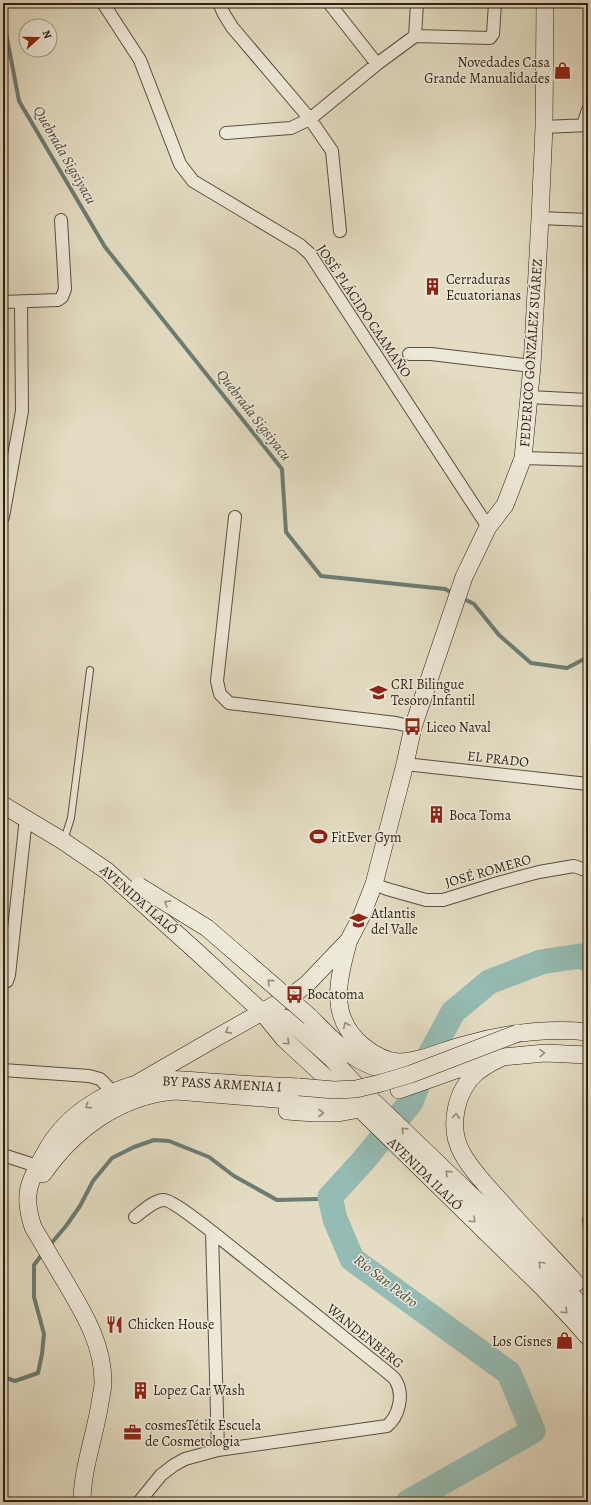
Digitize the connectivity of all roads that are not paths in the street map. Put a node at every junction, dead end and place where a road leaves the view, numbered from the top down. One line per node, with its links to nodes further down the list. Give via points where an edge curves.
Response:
1 (103, 3): 28 (street, JOSÉ PLÁCIDO CAAMAÑO, via 140,60 180,164 193,181 300,245 310,254)
2 (219, 3): 10 (street, via 232,27)
3 (329, 3): 8 (street)
4 (417, 3): 7 (street)
5 (495, 3): 7 (street, via 493,34 490,38)
6 (545, 3): 12 (street, FEDERICO GONZÁLEZ SUÁREZ)
7 (415, 36): 8 (street)
8 (377, 64): 10 (street)
9 (588, 110): 11 (street)
10 (310, 119): 13 (street, via 291,128); 17 (street, via 332,151)
11 (586, 125): 12 (street)
12 (544, 127): 14 (street, FEDERICO GONZÁLEZ SUÁREZ)
13 (226, 133)
14 (540, 218): 16 (street); 21 (street, FEDERICO GONZÁLEZ SUÁREZ)
15 (61, 220): 19 (street, via 65,289 62,297 58,300)
16 (588, 220)
17 (340, 231)
18 (3, 302): 19 (street)
19 (21, 302): 26 (street, via 22,410)
20 (409, 354): 21 (street, via 431,354)
21 (532, 366): 22 (street, FEDERICO GONZÁLEZ SUÁREZ)
22 (529, 397): 23 (street); 24 (street, FEDERICO GONZÁLEZ SUÁREZ)
23 (588, 400)
24 (523, 458): 25 (street); 28 (street, FEDERICO GONZÁLEZ SUÁREZ, via 505,505)
25 (588, 460)
26 (3, 517)
27 (235, 517): 30 (street, via 217,681 220,694 229,703)
28 (488, 527): 30 (street, FEDERICO GONZÁLEZ SUÁREZ, via 464,577)
29 (90, 670): 35 (lane, via 71,818)
30 (413, 727): 31 (street, FEDERICO GONZÁLEZ SUÁREZ)
31 (405, 764): 32 (street, EL PRADO); 38 (street, FEDERICO GONZÁLEZ SUÁREZ)
32 (588, 784)
33 (3, 805): 34 (street, AVENIDA ILALÓ)
34 (26, 818): 35 (street, AVENIDA ILALÓ); 40 (street, via 9,975 7,982)
35 (63, 841): 36 (street, AVENIDA ILALÓ)
36 (107, 871): 41 (street, AVENIDA ILALÓ); 47 (street, one-way to 36, bridge, via 380,1070 351,1055 207,928 139,886)
37 (588, 871): 38 (street, JOSÉ ROMERO, via 574,866 539,872 443,900 426,900)
38 (374, 884): 39 (street, FEDERICO GONZÁLEZ SUÁREZ)
39 (349, 940): 41 (street, FEDERICO GONZÁLEZ SUÁREZ, via 307,984); 43 (street, one-way to 39, bridge, via 468,1043 411,1061 396,1062 372,1054 353,1039 339,1009 340,972)
40 (3, 983)
41 (262, 1012): 48 (street, FEDERICO GONZÁLEZ SUÁREZ, one-way to 48); 51 (street, AVENIDA ILALÓ, via 284,1039)
42 (588, 1032): 43 (street, BY PASS ARMENIA I, via 565,1030)
43 (518, 1034): 47 (street, BY PASS ARMENIA I, bridge)
44 (588, 1055): 45 (street, BY PASS ARMENIA I, one-way to 44, via 545,1053)
45 (503, 1056): 49 (street, BY PASS ARMENIA I, via 481,1061 398,1090 361,1098 299,1101); 60 (street, one-way to 45, via 488,1187 462,1153 457,1140 456,1111 460,1095 477,1072)
46 (3, 1070): 50 (street, via 89,1076 100,1079)
47 (411, 1074): 49 (street, BY PASS ARMENIA I, bridge, via 356,1089)
48 (136, 1084): 49 (street, BY PASS ARMENIA I, via 157,1080); 50 (street, BY PASS ARMENIA I)
49 (177, 1085): 52 (street, BY PASS ARMENIA I, via 112,1110 84,1129)
50 (113, 1092): 54 (street, BY PASS ARMENIA I, one-way to 54, via 86,1107 72,1119 48,1147)
51 (369, 1111): 52 (street, one-way to 51, via 80,1142 101,1124 121,1112 157,1101 171,1100 314,1114); 61 (street, AVENIDA ILALÓ, one-way to 51, via 429,1154); 62 (street, AVENIDA ILALÓ, one-way to 62, via 415,1164 542,1287)
52 (59, 1152): 55 (street, BY PASS ARMENIA I, via 43,1174)
53 (3, 1155): 54 (street)
54 (38, 1166): 55 (street, BY PASS ARMENIA I, via 27,1194)
55 (28, 1207): 64 (street, via 33,1228 84,1313 99,1347 103,1382)
56 (135, 1216): 58 (street, WANDENBERG, via 157,1201 170,1201)
57 (588, 1217): 59 (lane)
58 (212, 1232): 63 (street); 63 (street, WANDENBERG, via 396,1380 400,1400 397,1414 387,1426)
59 (588, 1237)
60 (588, 1300)
61 (588, 1312)
62 (588, 1337)
63 (218, 1450): 65 (street, WANDENBERG, via 185,1459 174,1465 161,1475)
64 (82, 1502)
65 (139, 1502)

